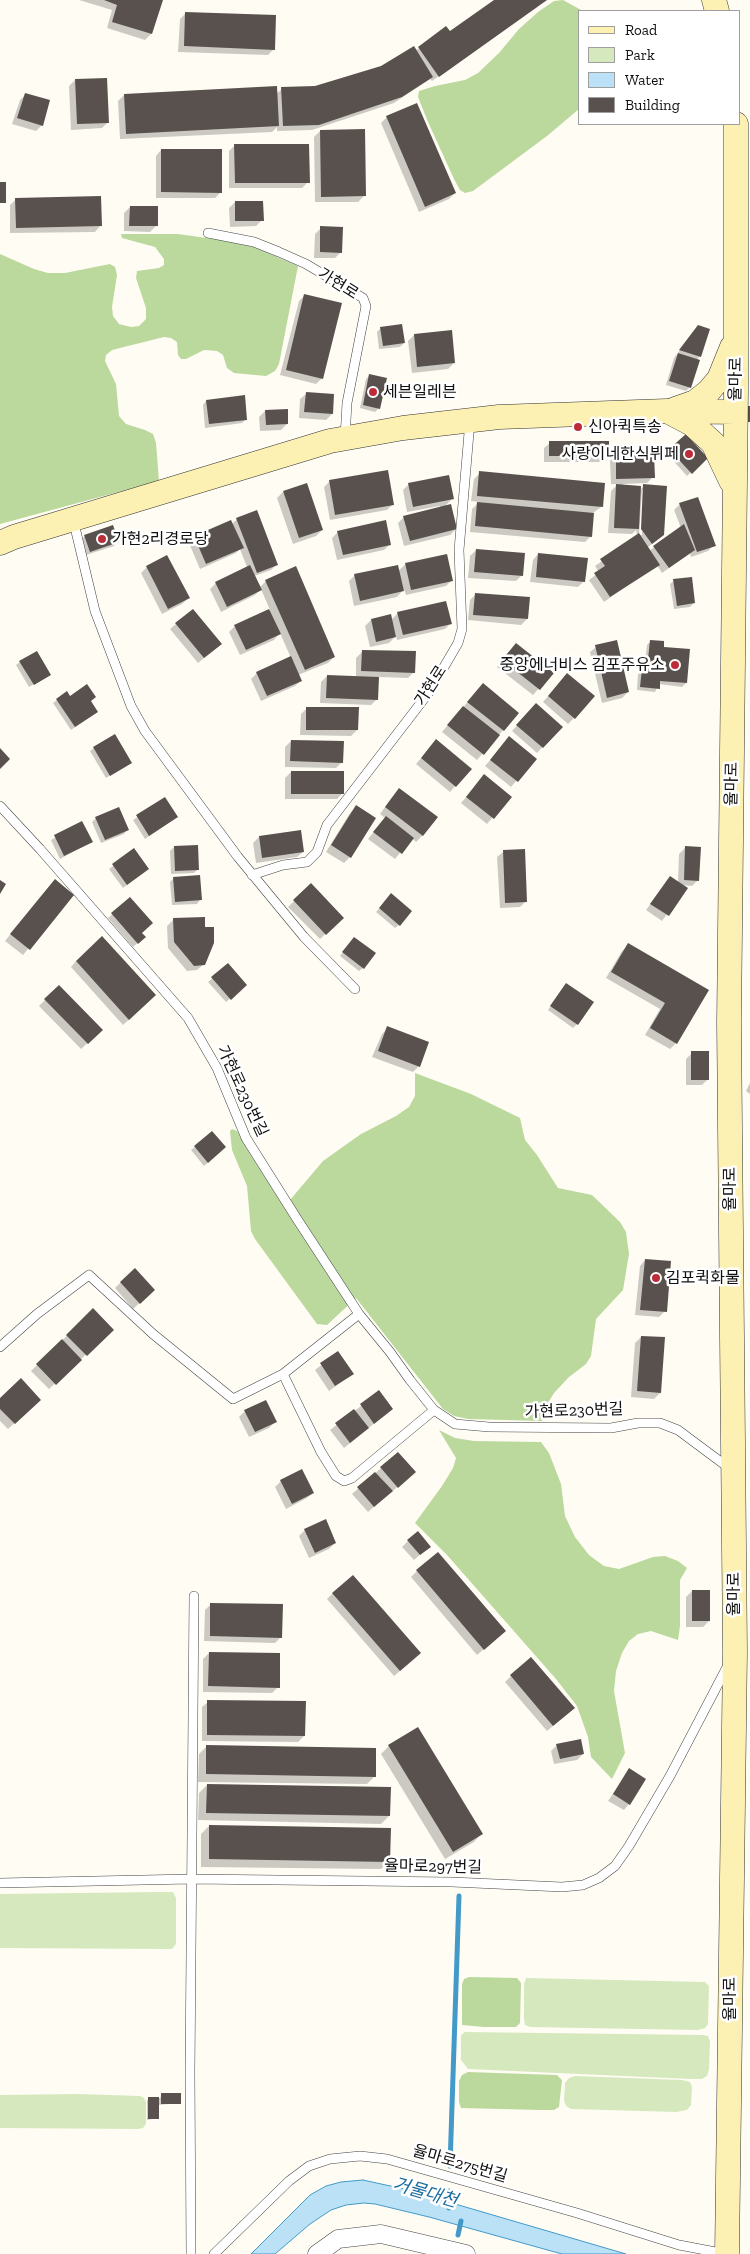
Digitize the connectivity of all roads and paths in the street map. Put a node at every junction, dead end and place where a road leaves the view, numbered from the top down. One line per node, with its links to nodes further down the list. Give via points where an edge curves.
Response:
1 (736, 125): 3 (street, 율마로)
2 (208, 233): 7 (lane, 가현로, via 254,242 278,252 306,264 363,298 366,306 347,403)
3 (736, 334): 4 (street, 율마로); 5 (street, via 726,364 709,391 694,402)
4 (738, 398): 5 (street); 8 (street, 율마로)
5 (667, 411): 6 (street); 8 (street, via 692,424 714,443)
6 (470, 420): 7 (street); 12 (lane, 가현로, via 459,550 462,629 458,643 430,690 327,825 317,852 307,862 283,865)
7 (344, 438): 9 (street)
8 (734, 488): 18 (street, 율마로, via 729,1022)
9 (73, 519): 10 (street); 12 (lane, via 95,611 131,706 145,731)
10 (0, 543)
11 (0, 806): 14 (lane, 가현로230번길, via 188,1018 217,1068 246,1138)
12 (252, 875): 13 (lane, via 304,937)
13 (355, 989)
14 (359, 1314): 16 (lane); 17 (lane, 가현로230번길)
15 (0, 1347): 16 (lane, via 89,1275 233,1399)
16 (283, 1374): 17 (lane, via 321,1452 336,1476 344,1481 352,1478)
17 (434, 1410): 18 (lane, 가현로230번길, via 455,1424 489,1427 611,1428 660,1423 678,1430)
18 (734, 1471): 20 (street, 율마로)
19 (194, 1596): 21 (lane)
20 (739, 1651): 21 (lane, 율마로297번길, via 629,1846 615,1866 583,1885); 27 (street, 율마로)
21 (191, 1879): 22 (lane, 율마로297번길); 23 (lane)
22 (0, 1883)
23 (191, 2254)
24 (214, 2254): 27 (lane, 율마로275번길, via 289,2180 309,2166 330,2159 360,2156 388,2159 679,2245)
25 (317, 2254): 26 (street, via 338,2240 381,2234)
26 (466, 2254)
27 (727, 2254)

